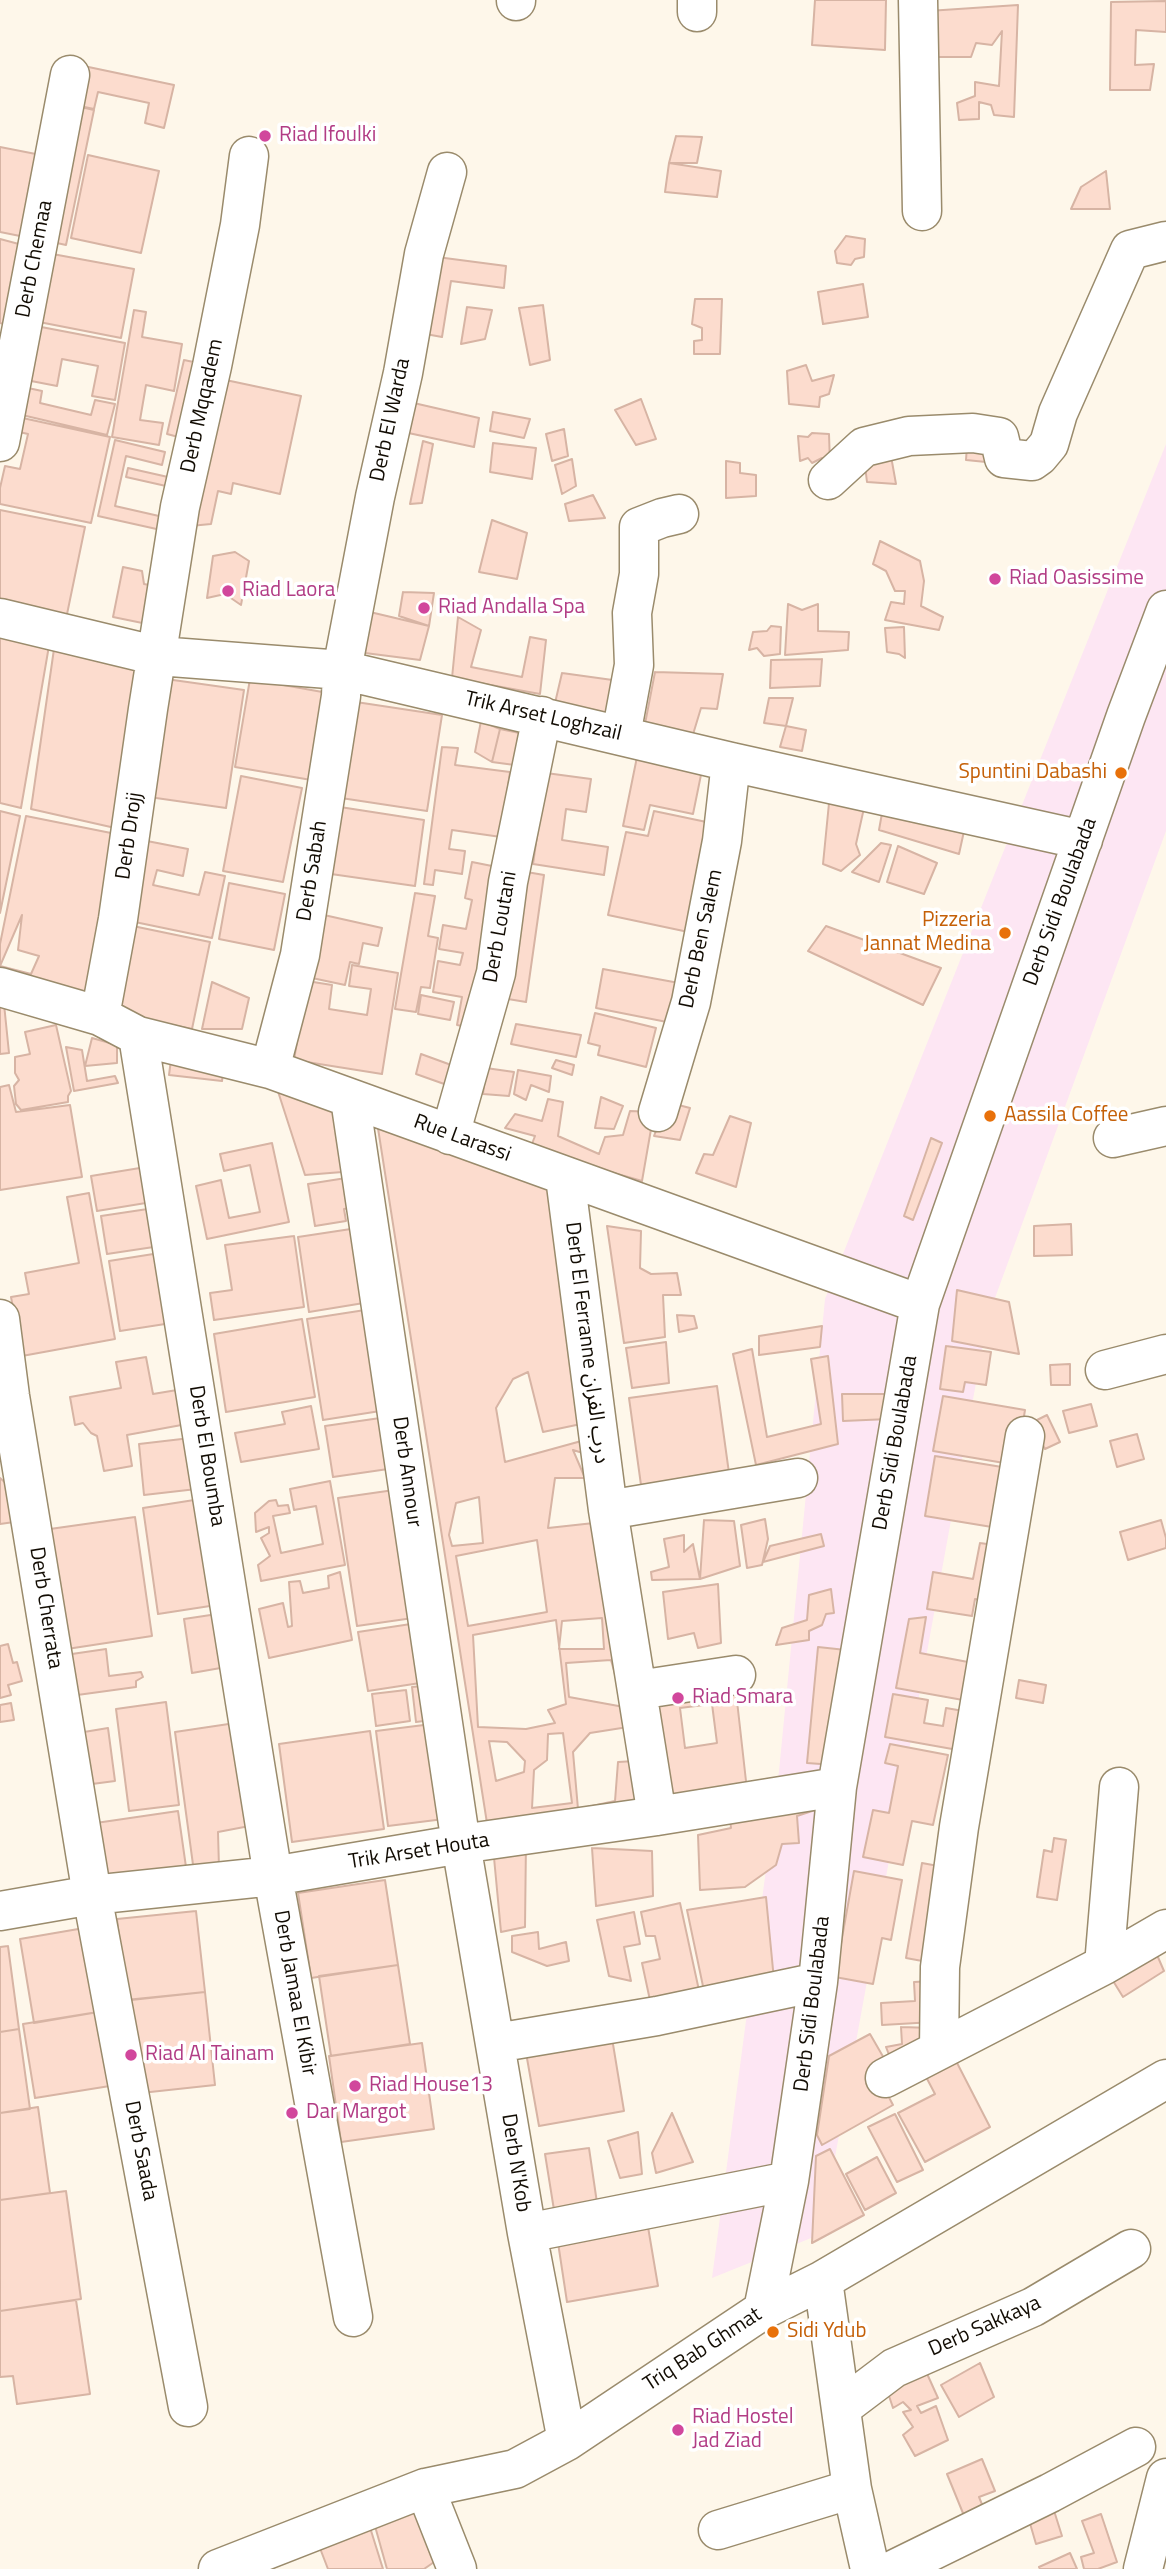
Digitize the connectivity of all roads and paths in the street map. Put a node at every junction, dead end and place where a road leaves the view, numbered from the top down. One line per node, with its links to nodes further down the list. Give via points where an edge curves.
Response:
1 (918, 0): 2 (street); 6 (street)
2 (926, 0)
3 (69, 75): 8 (street, Derb Chemaa)
4 (249, 156): 13 (street, Derb Mqqadem, via 230,277 180,507)
5 (447, 172): 14 (street, Derb El Warda, via 424,254)
6 (922, 211)
7 (1166, 241): 9 (street, via 1130,250 1049,444 1032,461 1004,458 999,437 973,433 908,436 864,447)
8 (0, 442)
9 (828, 480)
10 (679, 514): 16 (street, via 639,527 639,575 632,613 634,665)
11 (1166, 610): 18 (street, Derb Sidi Boulabada)
12 (0, 618): 13 (street, Trik Arset Loghzail)
13 (158, 656): 14 (street, Trik Arset Loghzail); 20 (street, Derb Drojj)
14 (342, 670): 15 (street, Trik Arset Loghzail); 22 (street, Derb Sabah, via 300,955)
15 (542, 716): 16 (street, Trik Arset Loghzail); 26 (street, Derb Loutani, via 508,882 496,973)
16 (621, 734): 17 (street, Trik Arset Loghzail)
17 (731, 762): 18 (street, Trik Arset Loghzail); 24 (street, Derb Ben Salem, via 722,842 696,976)
18 (1083, 840): 29 (street, Derb Sidi Boulabada)
19 (0, 987): 20 (street, Rue Larassi)
20 (100, 1016): 21 (street, Rue Larassi)
21 (138, 1036): 22 (street, Rue Larassi); 42 (street, Derb El Boumba)
22 (270, 1069): 23 (street, Rue Larassi)
23 (350, 1099): 26 (street, Rue Larassi); 41 (street, Derb Annour)
24 (658, 1112)
25 (1166, 1126): 27 (street)
26 (450, 1135): 28 (street, Rue Larassi)
27 (1113, 1138)
28 (565, 1177): 29 (street, Rue Larassi); 35 (street, Derb El Ferranne درب الفران)
29 (920, 1304): 38 (street, Derb Sidi Boulabada)
30 (0, 1319): 43 (street, Derb Cherrata)
31 (1166, 1354): 32 (street)
32 (1105, 1370)
33 (1026, 1436): 49 (street, via 959,1827 940,1967)
34 (798, 1478): 35 (street)
35 (608, 1510): 37 (street, Derb El Ferranne درب الفران)
36 (736, 1675): 37 (street)
37 (638, 1690): 40 (street, Derb El Ferranne درب الفران)
38 (837, 1787): 40 (street, Trik Arset Houta); 47 (street, Derb Sidi Boulabada)
39 (1119, 1787): 46 (street)
40 (657, 1816): 41 (street, Trik Arset Houta)
41 (461, 1844): 42 (street, Trik Arset Houta); 48 (street, Derb N'Kob)
42 (273, 1876): 43 (street, Trik Arset Houta); 57 (street, Derb Jamaa El Kibir)
43 (92, 1895): 44 (street, Trik Arset Houta); 58 (street, Derb Saada)
44 (0, 1911)
45 (1166, 1929): 46 (street)
46 (1104, 1965): 49 (street)
47 (818, 1982): 48 (street); 52 (street, Derb Sidi Boulabada)
48 (496, 2043): 53 (street, Derb N'Kob)
49 (939, 2050): 50 (street)
50 (885, 2078)
51 (1166, 2080): 55 (street, Triq Bab Ghmat)
52 (789, 2181): 53 (street); 56 (street, Derb Sidi Boulabada)
53 (527, 2233): 60 (street, Derb N'Kob)
54 (1131, 2249): 59 (street, Derb Sakkaya, via 1033,2307 894,2368)
55 (822, 2280): 56 (street, Triq Bab Ghmat); 59 (street)
56 (763, 2310): 60 (street, Triq Bab Ghmat)
57 (353, 2316)
58 (188, 2407)
59 (841, 2408): 64 (street)
60 (567, 2441): 63 (street, Triq Bab Ghmat, via 515,2469)
61 (1136, 2447): 69 (street)
62 (1166, 2479): 70 (street)
63 (425, 2488): 66 (street, Triq Bab Ghmat); 67 (street)
64 (852, 2489): 65 (street); 68 (street)
65 (718, 2530)
66 (218, 2569)
67 (457, 2569)
68 (870, 2569)
69 (895, 2569)
70 (1143, 2569)

